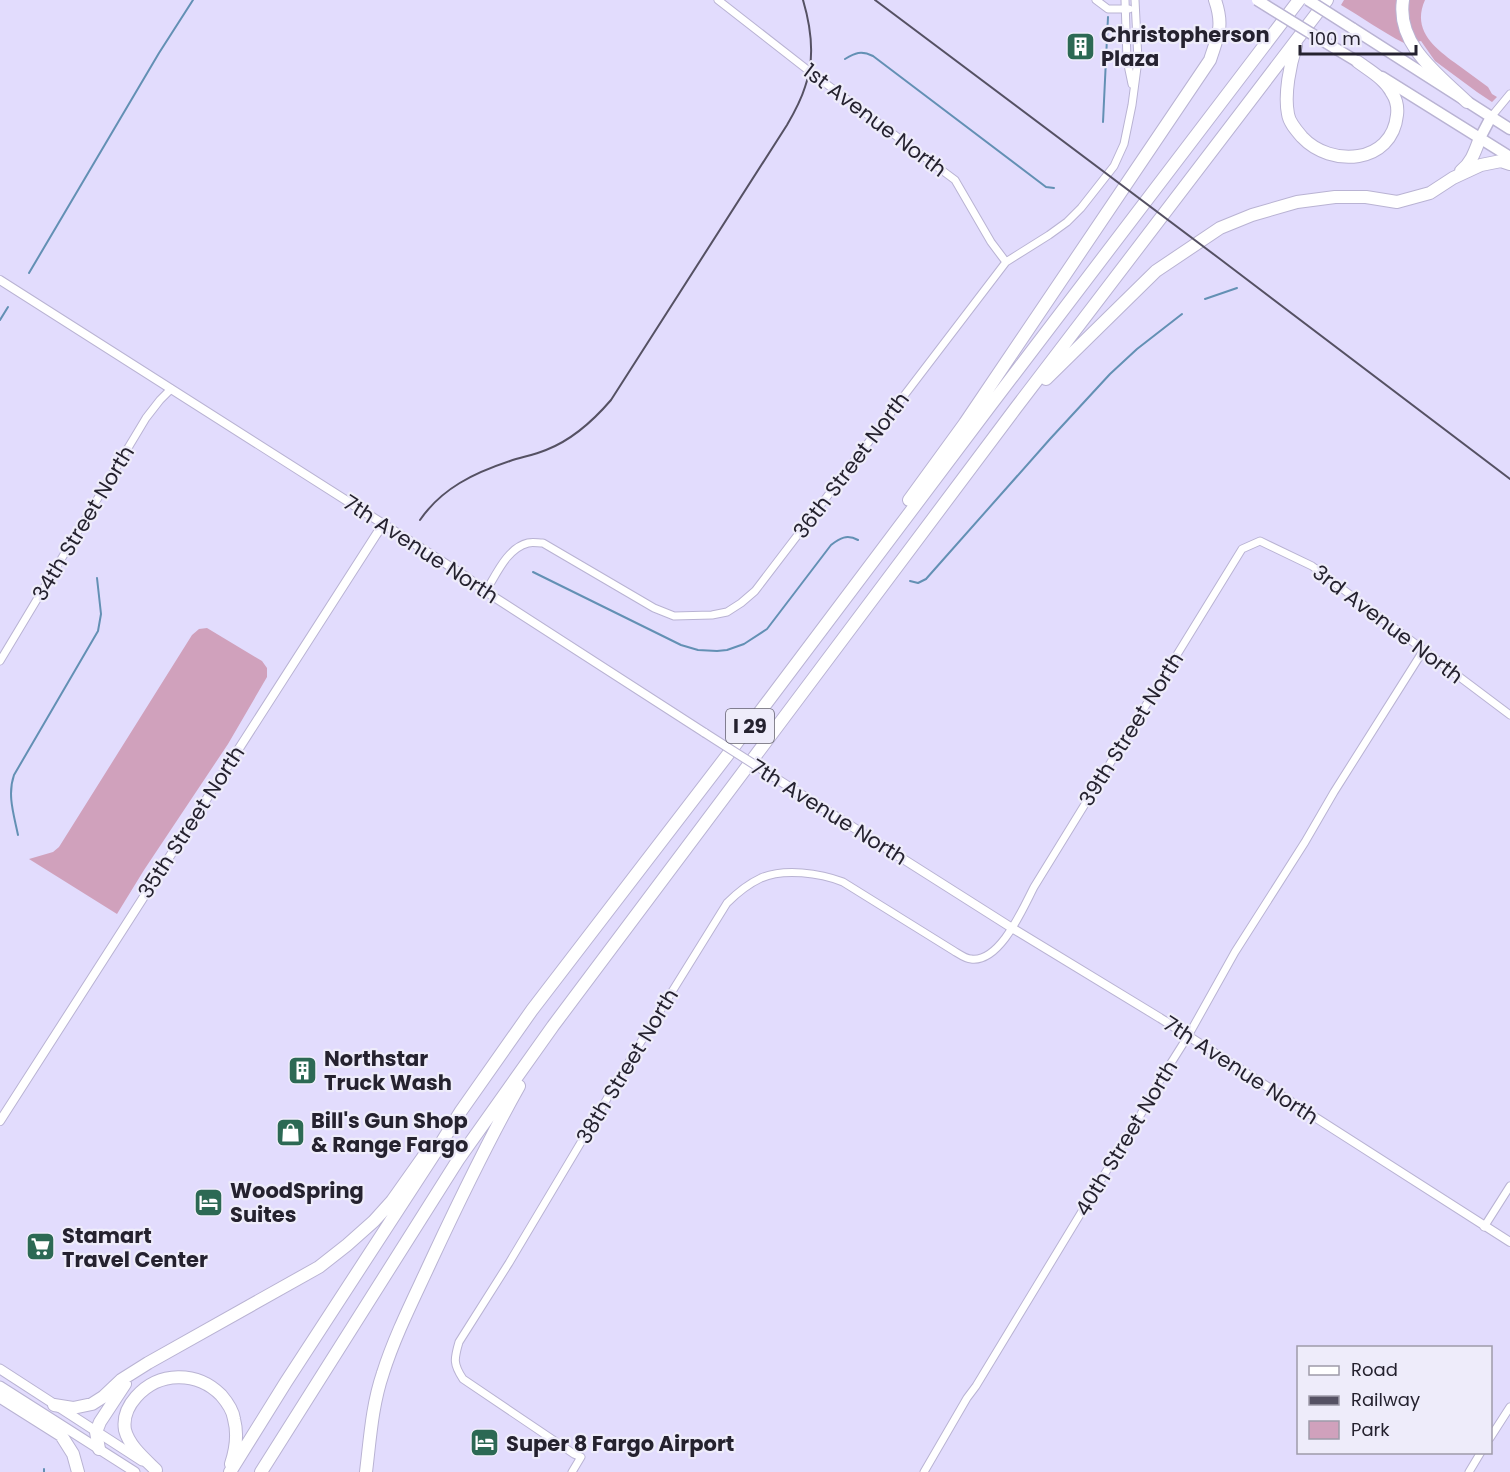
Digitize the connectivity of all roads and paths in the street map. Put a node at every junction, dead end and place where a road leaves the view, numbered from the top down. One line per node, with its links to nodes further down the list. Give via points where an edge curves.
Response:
1 (718, 0): 26 (street, 1st Avenue North, via 955,180)
2 (1125, 0): 13 (street, 36th Street North)
3 (1135, 0): 12 (street, 36th Street North)
4 (1215, 0): 32 (highway, via 1220,29 1210,60 903,509)
5 (1257, 0): 15 (main road, bridge)
6 (1289, 0): 16 (highway)
7 (1299, 0): 16 (highway, I 29)
8 (1308, 0): 19 (main road, bridge)
9 (1327, 0): 14 (highway, I 29)
10 (1403, 0): 19 (highway, via 1404,24 1415,50)
11 (1101, 1): 13 (street, via 1108,9)
12 (1135, 9): 13 (street); 17 (street, 36th Street North, via 1138,60)
13 (1125, 10): 17 (street, 36th Street North)
14 (1297, 40): 15 (highway, via 1289,72 1288,114 1309,144 1331,156 1345,158 1371,152 1384,145 1396,122 1394,94); 29 (highway, I 29)
15 (1358, 62): 22 (main road)
16 (1247, 70): 32 (highway, I 29)
17 (1133, 91): 26 (street, 36th Street North, via 1130,122 1114,166 1067,222)
18 (1510, 94): 20 (street)
19 (1467, 102): 20 (main road)
20 (1491, 117): 21 (main road); 22 (main road)
21 (1510, 129)
22 (1480, 138): 23 (main road); 25 (highway, via 1467,166)
23 (1510, 157)
24 (1510, 164): 25 (highway, via 1501,161 1480,165)
25 (1454, 178): 29 (highway, via 1430,193 1397,201 1335,197 1306,201 1220,228 1156,271)
26 (1006, 262): 33 (street, 36th Street North, via 755,591 727,612 674,616 543,543 516,548)
27 (0, 280): 28 (street, 7th Avenue North)
28 (171, 389): 30 (street, 7th Avenue North); 35 (street, 34th Street North, via 146,418)
29 (1015, 410): 38 (highway, I 29)
30 (383, 524): 33 (street, 7th Avenue North); 41 (street, 35th Street North)
31 (1260, 541): 34 (street, 3rd Avenue North, via 1312,566); 37 (street, 39th Street North, via 1242,549)
32 (860, 580): 40 (highway, I 29, via 532,1010)
33 (486, 591): 37 (street, 7th Avenue North, bridge)
34 (1423, 651): 36 (street, 3rd Avenue North); 39 (street, 40th Street North, via 1235,952)
35 (0, 661)
36 (1510, 715)
37 (1012, 928): 39 (street, 7th Avenue North); 61 (street, 38th Street North, via 997,949 983,958 971,959 843,882 806,873 762,878 727,903 455,1354 455,1367 463,1379 581,1457)
38 (553, 1026): 59 (highway, I 29, via 458,1160); 60 (highway, via 492,1133 398,1334 382,1375)
39 (1188, 1036): 43 (street, 7th Avenue North); 62 (street, 40th Street North)
40 (461, 1111): 45 (highway, via 392,1201 348,1245 319,1267); 58 (highway, I 29)
41 (0, 1121)
42 (1510, 1186): 43 (street)
43 (1484, 1227): 44 (street, 7th Avenue North)
44 (1510, 1242)
45 (148, 1363): 49 (highway, via 92,1404 74,1408); 51 (highway, via 126,1382)
46 (0, 1370): 49 (main road)
47 (0, 1386): 53 (main road)
48 (0, 1394): 56 (highway, via 62,1435)
49 (54, 1405): 51 (main road)
50 (1510, 1407): 52 (street)
51 (96, 1432): 53 (highway); 55 (main road)
52 (1492, 1436)
53 (99, 1449): 57 (main road)
54 (1480, 1454): 63 (street)
55 (157, 1471): 58 (highway, via 125,1432 126,1411 149,1385 183,1377 194,1378 214,1389 231,1408 236,1441)
56 (78, 1472)
57 (135, 1472)
58 (229, 1472)
59 (261, 1472)
60 (366, 1472)
61 (572, 1472)
62 (924, 1472)
63 (1469, 1472)

